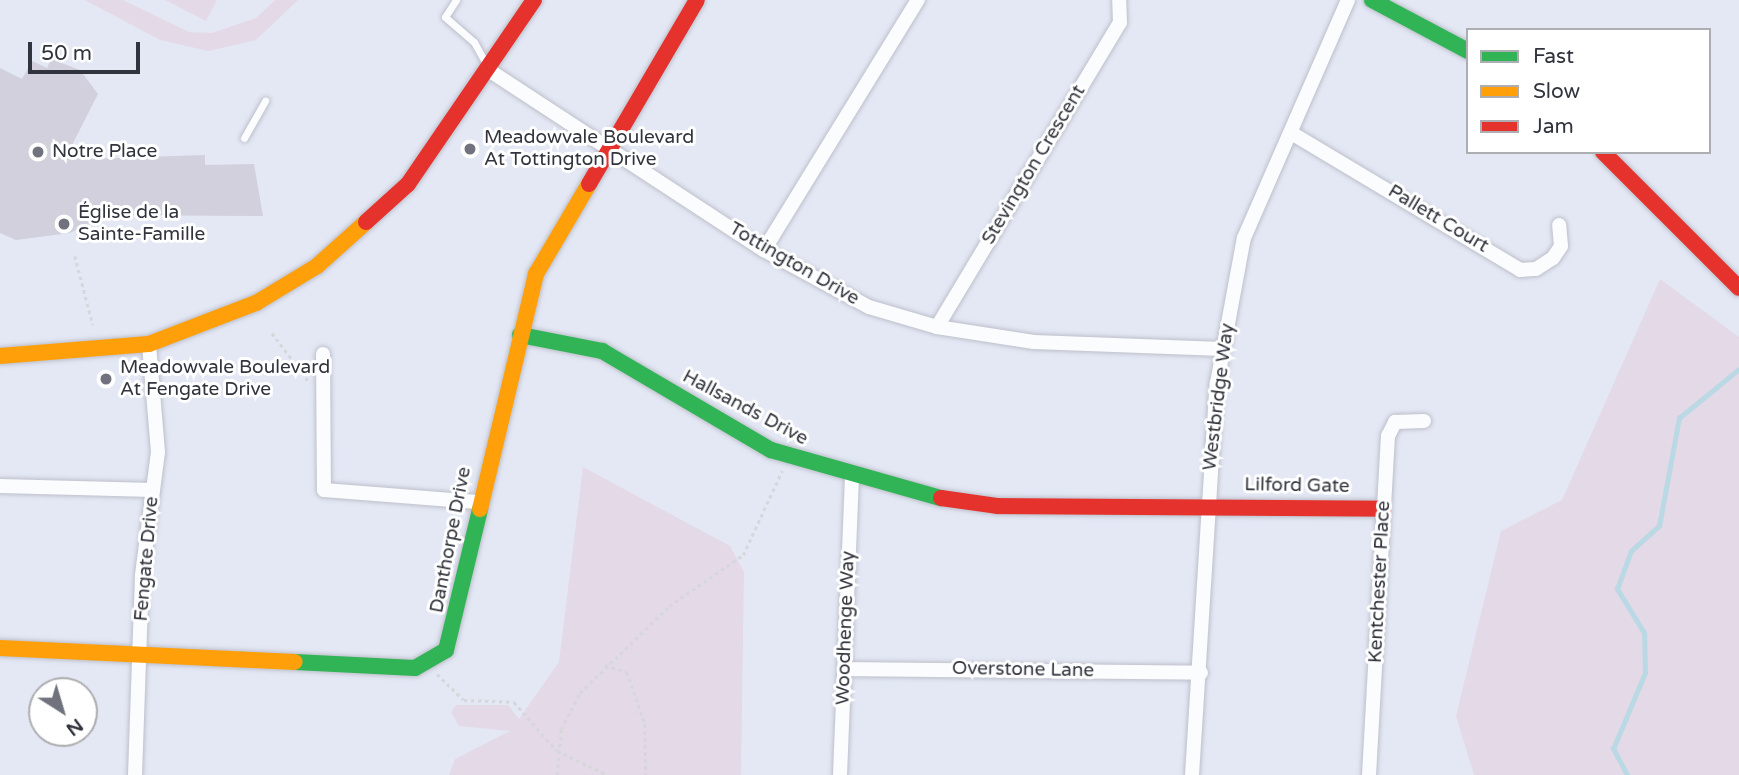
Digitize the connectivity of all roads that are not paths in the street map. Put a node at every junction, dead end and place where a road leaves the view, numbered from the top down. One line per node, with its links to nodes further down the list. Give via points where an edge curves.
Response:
1 (456, 0): 9 (lane, via 445,17 474,42)
2 (534, 0): 9 (street)
3 (696, 0): 13 (street, Danthorpe Drive)
4 (918, 0): 16 (street)
5 (1119, 0): 18 (street, Stevington Crescent, via 1120,23)
6 (1348, 0): 11 (street, Westbridge Way)
7 (1372, 0): 8 (street)
8 (1466, 50)
9 (490, 71): 13 (street, Tottington Drive); 20 (street, via 408,184 349,243 256,303)
10 (265, 101): 12 (lane)
11 (1293, 134): 15 (street, Pallett Court, via 1520,270 1536,269 1553,258 1561,246); 21 (street, Westbridge Way, via 1244,238)
12 (244, 138)
13 (604, 149): 16 (street, Tottington Drive); 19 (street, Danthorpe Drive, via 536,274)
14 (1605, 154): 17 (street)
15 (1559, 225)
16 (764, 250): 18 (street, Tottington Drive, via 857,302)
17 (1739, 288)
18 (937, 327): 21 (street, Tottington Drive, via 1034,342)
19 (520, 335): 25 (street, Hallsands Drive, via 602,351 788,457); 28 (street, Danthorpe Drive)
20 (149, 344): 23 (street); 27 (street, Fengate Drive, via 158,407)
21 (1222, 349): 29 (street, Westbridge Way)
22 (323, 354): 28 (street, via 327,388 324,490)
23 (0, 356)
24 (1424, 421): 30 (street, Kentchester Place, via 1402,420 1389,429)
25 (852, 480): 29 (street, Hallsands Drive, via 998,506); 33 (street, Woodhenge Way)
26 (0, 486): 27 (street)
27 (153, 490): 32 (street, Fengate Drive)
28 (478, 502): 32 (street, Danthorpe Drive, via 455,628 446,650 430,662 415,668)
29 (1209, 506): 30 (street, Lilford Gate); 34 (street, Westbridge Way)
30 (1383, 509): 38 (street, Kentchester Place)
31 (0, 648): 32 (street)
32 (140, 652): 35 (street, Fengate Drive)
33 (845, 669): 34 (street, Overstone Lane); 36 (street, Woodhenge Way)
34 (1200, 673): 37 (street, Westbridge Way)
35 (135, 775)
36 (840, 775)
37 (1192, 775)
38 (1369, 775)

